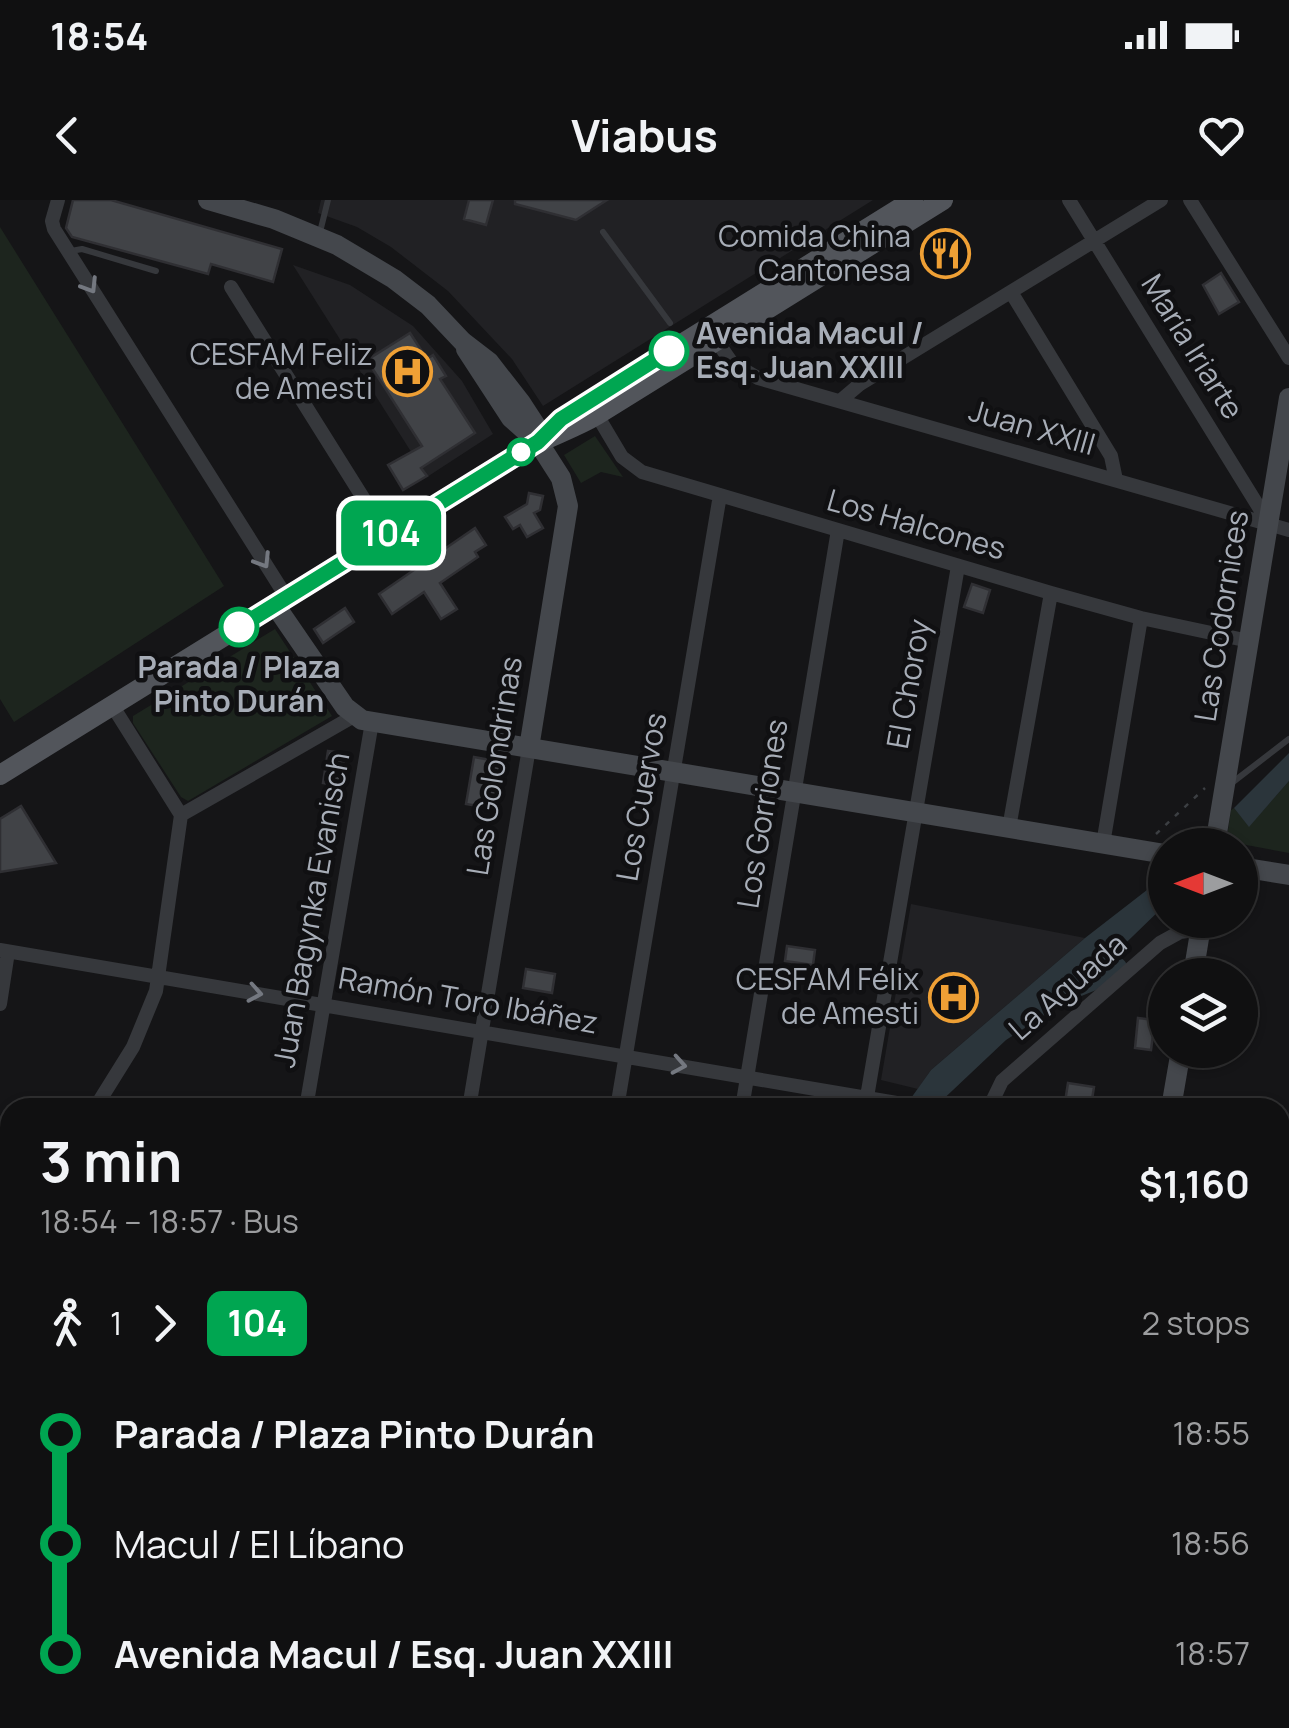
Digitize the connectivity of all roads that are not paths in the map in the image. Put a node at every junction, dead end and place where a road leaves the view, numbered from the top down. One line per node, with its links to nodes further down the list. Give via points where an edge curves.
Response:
1 (58, 200): 12 (street, via 52,226)
2 (208, 200): 10 (street, Las Golondrinas)
3 (328, 200): 10 (lane)
4 (913, 200): 22 (main road, via 561,419)
5 (943, 200): 17 (main road)
6 (1070, 200): 11 (street, María Iriarte)
7 (1161, 200): 11 (street)
8 (1190, 200): 18 (street)
9 (603, 232): 16 (lane)
10 (319, 237): 22 (street, Las Golondrinas, via 428,305 463,342 511,418)
11 (1094, 241): 15 (street); 25 (street, María Iriarte)
12 (69, 253): 13 (lane, via 82,249); 31 (street, one-way to 31)
13 (156, 271)
14 (231, 287): 28 (street)
15 (1010, 292): 20 (street); 23 (street, via 1111,456)
16 (670, 322)
17 (716, 340): 20 (street, Juan XXIII, via 748,375); 21 (main road)
18 (1289, 358)
19 (1289, 398): 25 (street, Las Codornices)
20 (840, 402): 23 (street, Juan XXIII)
21 (597, 415): 22 (main road); 24 (street, Los Halcones, via 637,470)
22 (538, 442): 28 (main road); 37 (street, Las Golondrinas, via 568,506)
23 (1116, 480): 25 (street, Juan XXIII)
24 (720, 495): 26 (street, Los Halcones); 38 (street, Los Cuervos)
25 (1268, 523): 27 (street, Juan XXIII); 33 (street, Las Codornices)
26 (838, 530): 29 (street, Los Halcones); 41 (street, Los Gorriones)
27 (1289, 530)
28 (387, 536): 31 (main road)
29 (958, 566): 30 (street, Los Halcones); 42 (street, El Choroy)
30 (1051, 593): 32 (street, Los Halcones); 44 (street)
31 (281, 601): 34 (main road); 35 (street)
32 (1141, 618): 33 (street, Los Halcones); 46 (street)
33 (1248, 641): 40 (street, Las Codornices)
34 (112, 706): 39 (main road); 43 (street)
35 (363, 719): 37 (street); 43 (street); 54 (street, Juan Bagynka Evanisch)
36 (1289, 739): 40 (lane)
37 (529, 748): 38 (street); 55 (street, Las Golondrinas)
38 (674, 772): 41 (street); 56 (street, Los Cuervos)
39 (0, 775)
40 (1215, 788): 45 (street, Las Codornices)
41 (794, 792): 42 (street); 58 (street, Los Gorriones)
42 (916, 812): 44 (street); 65 (street, El Choroy)
43 (181, 815): 52 (street)
44 (1009, 828): 46 (street)
45 (1214, 828)
46 (1103, 844): 47 (street)
47 (1148, 851)
48 (1258, 870): 49 (street)
49 (1289, 875)
50 (1170, 938): 66 (street, La Aguada, via 1002,1081)
51 (4, 951): 52 (street, Ramón Toro Ibáñez); 53 (street)
52 (159, 977): 54 (street, Ramón Toro Ibáñez, one-way to 54); 59 (street, via 139,1037)
53 (0, 1004)
54 (324, 1005): 55 (street, Ramón Toro Ibáñez); 60 (street, Juan Bagynka Evanisch)
55 (482, 1032): 56 (street, Ramón Toro Ibáñez); 61 (street, Las Golondrinas)
56 (626, 1056): 58 (street, Ramón Toro Ibáñez, one-way to 58); 62 (street, Los Cuervos)
57 (1177, 1068): 67 (street)
58 (747, 1077): 63 (street, Los Gorriones); 64 (street, Ramón Toro Ibáñez)
59 (101, 1098)
60 (308, 1098)
61 (471, 1098)
62 (619, 1098)
63 (744, 1098)
64 (859, 1098)
65 (880, 1098)
66 (994, 1098)
67 (1173, 1098)

